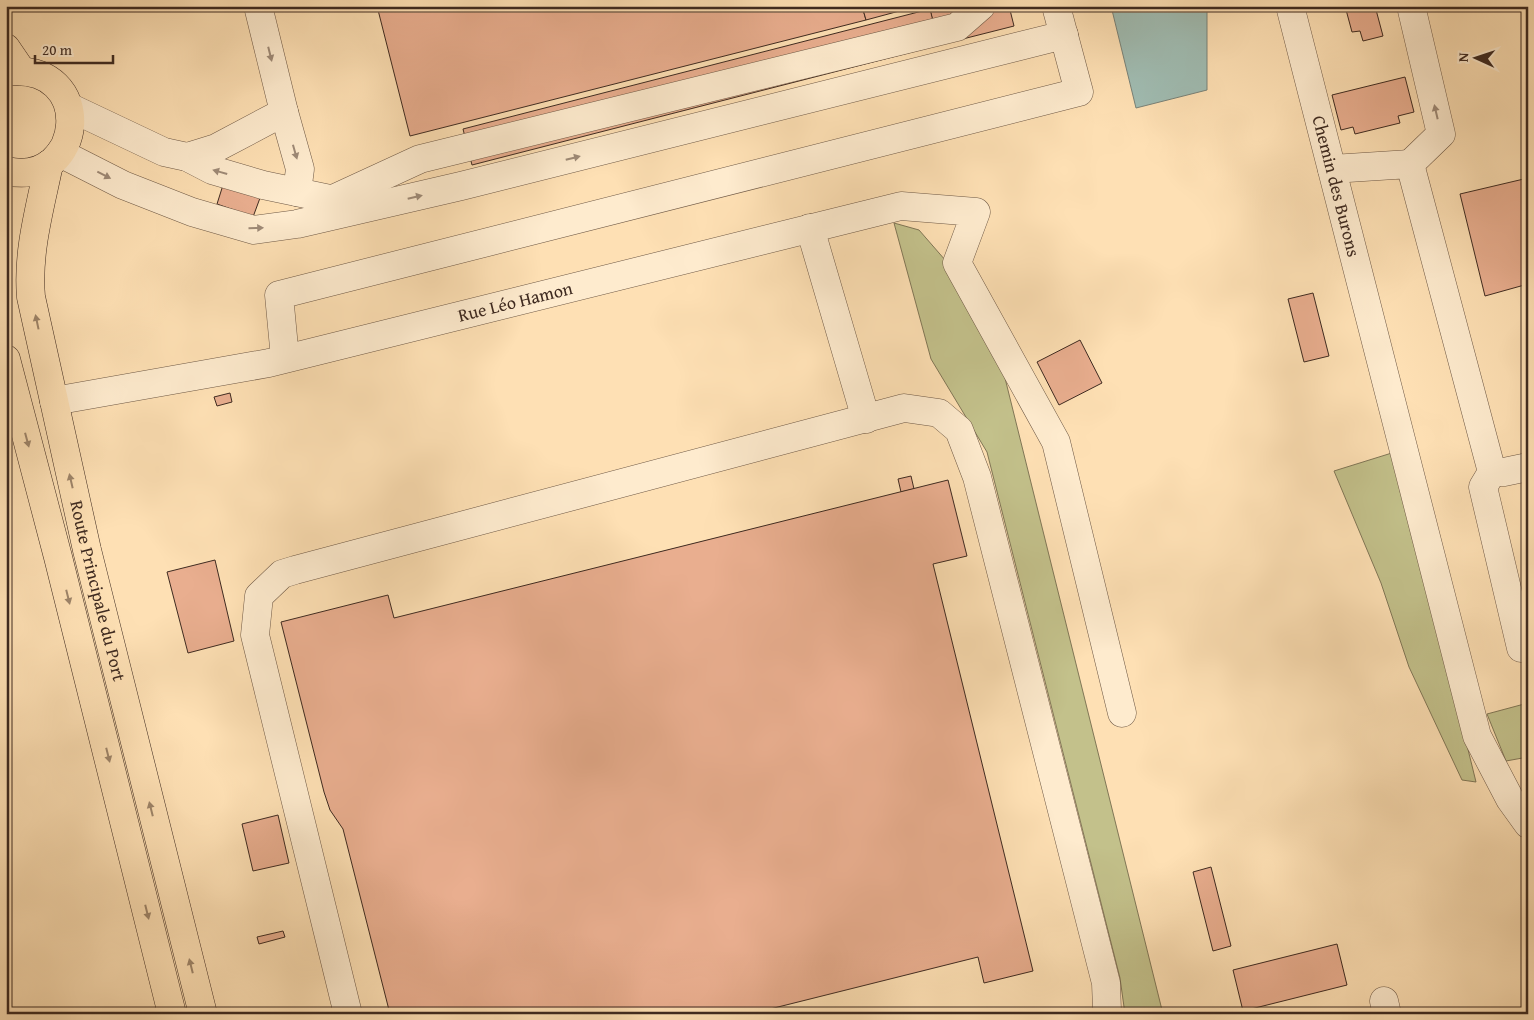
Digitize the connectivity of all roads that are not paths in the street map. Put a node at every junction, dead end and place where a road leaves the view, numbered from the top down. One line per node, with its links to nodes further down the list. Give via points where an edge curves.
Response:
1 (258, 6): 9 (street, one-way to 9)
2 (981, 6): 16 (street, via 957,27 420,159)
3 (1056, 6): 6 (street)
4 (1290, 6): 13 (street, Chemin des Burons)
5 (1411, 6): 12 (street, one-way to 5, via 1441,134)
6 (1064, 35): 17 (street, one-way to 6); 19 (street, via 1079,92 279,295)
7 (11, 63): 8 (main road, via 51,81 62,92)
8 (69, 107): 10 (street, via 164,152); 11 (main road, Route Principale du Port, via 68,139)
9 (284, 112): 10 (street, via 216,148); 15 (street, one-way to 15, via 300,168)
10 (187, 157): 15 (street, one-way to 10, via 212,170)
11 (54, 159): 14 (main road, via 38,170 26,173); 17 (street, one-way to 17, via 192,212 254,230); 21 (main road, Route Principale du Port, one-way to 11, via 30,284 33,239)
12 (1410, 164): 13 (street); 24 (street)
13 (1332, 170): 27 (street, Chemin des Burons, via 1477,736 1510,798)
14 (6, 171)
15 (297, 192): 16 (street)
16 (331, 200): 17 (street)
17 (370, 207)
18 (810, 228): 19 (street, Rue Léo Hamon); 22 (street); 26 (street, Rue Léo Hamon, via 901,206 976,212 956,263 1056,442)
19 (286, 358): 21 (street, Rue Léo Hamon)
20 (6, 359): 28 (main road, Route Principale du Port, one-way to 28)
21 (54, 401): 29 (main road, Route Principale du Port, one-way to 21, via 87,550)
22 (866, 419): 30 (street, via 295,570 282,574 259,596 255,635); 31 (street, via 904,408 939,413 959,430 974,469 1106,983)
23 (1528, 467): 24 (street)
24 (1492, 472): 25 (street, via 1483,487)
25 (1521, 648)
26 (1122, 713)
27 (1528, 824)
28 (172, 1014)
29 (203, 1014)
30 (348, 1014)
31 (1105, 1014)

